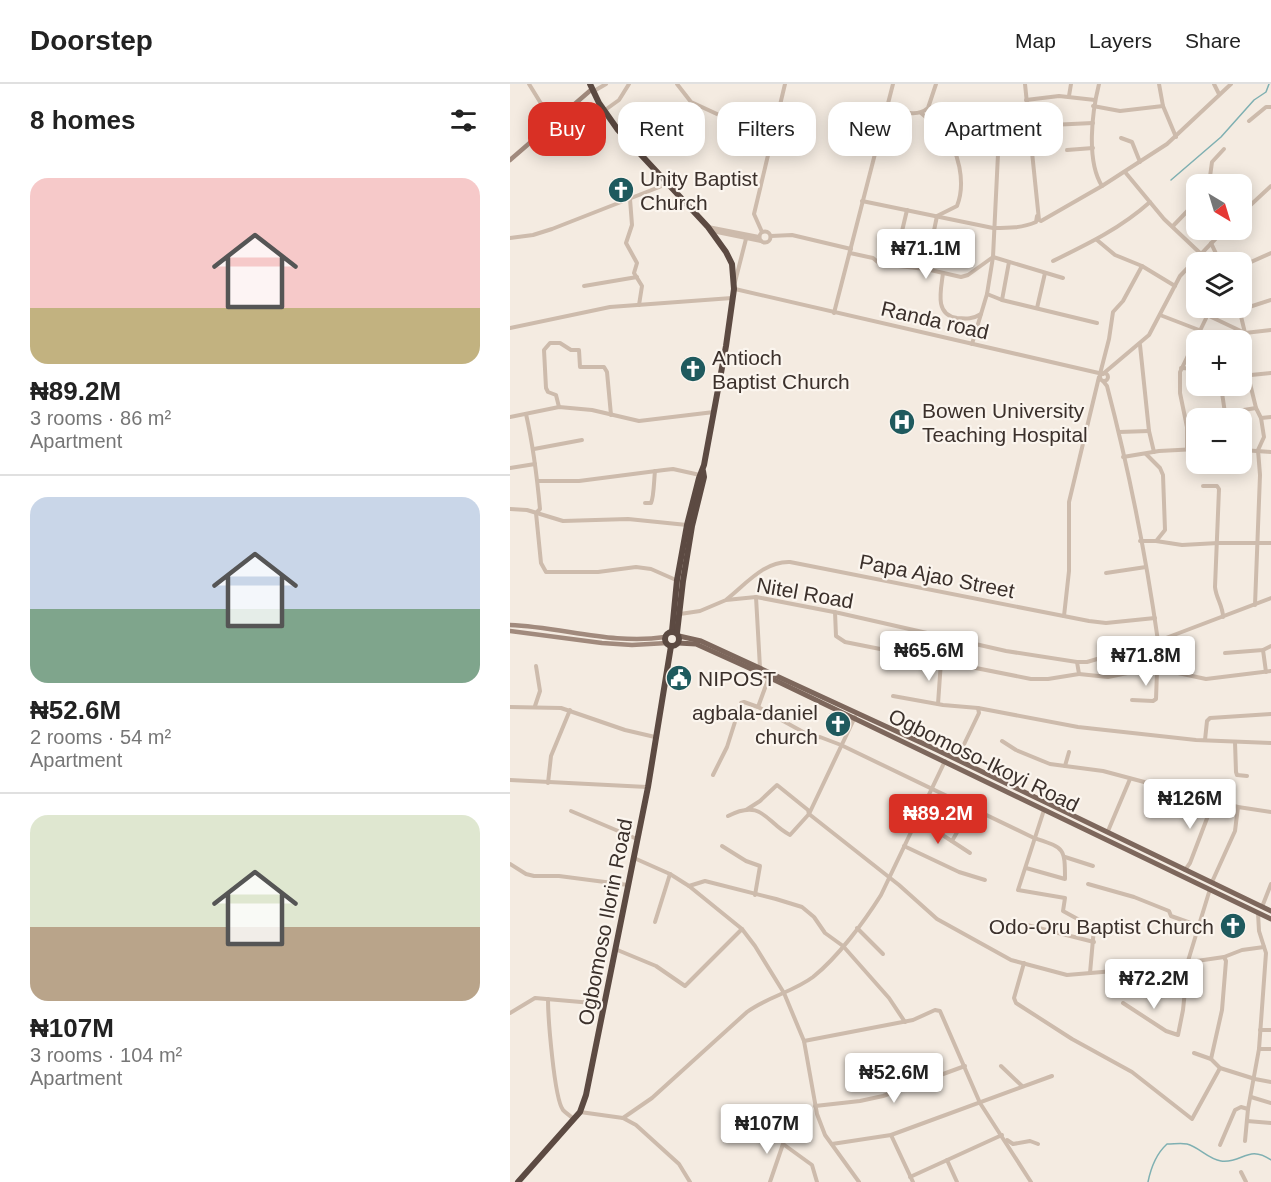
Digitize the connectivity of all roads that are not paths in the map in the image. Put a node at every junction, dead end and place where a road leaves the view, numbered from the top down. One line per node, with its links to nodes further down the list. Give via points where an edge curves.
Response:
1 (529, 84): 19 (street)
2 (606, 84): 14 (street)
3 (629, 84): 27 (street, via 622,97)
4 (676, 84): 31 (street, via 691,102)
5 (785, 84): 22 (street)
6 (893, 84): 23 (street)
7 (936, 84): 29 (street, via 928,108)
8 (1025, 84): 17 (street)
9 (1071, 84): 16 (street)
10 (1099, 84): 18 (street)
11 (1159, 84): 25 (street)
12 (1214, 84): 15 (street)
13 (1231, 84): 15 (street)
14 (592, 88): 20 (main road); 21 (highway)
15 (1219, 94): 35 (street)
16 (1069, 96): 17 (street); 18 (street)
17 (1026, 100)
18 (1095, 100): 24 (street)
19 (540, 102)
20 (576, 102)
21 (599, 102)
22 (781, 102)
23 (888, 102)
24 (1093, 106): 25 (street, via 1120,111); 33 (street)
25 (1163, 106): 35 (street)
26 (1271, 107): 32 (street, via 1268,105)
27 (606, 109)
28 (912, 112): 29 (street)
29 (921, 113): 58 (street, via 946,136 962,180 957,206)
30 (606, 114): 49 (highway)
31 (717, 114)
32 (1249, 121)
33 (1093, 123): 34 (street); 38 (street)
34 (1063, 124)
35 (1176, 136): 46 (street)
36 (1121, 138): 46 (street, via 1132,142)
37 (528, 145): 45 (main road)
38 (1093, 148): 40 (street); 50 (street, via 1096,175)
39 (1224, 148): 48 (street, via 1212,162)
40 (1067, 150)
41 (769, 156): 65 (street, via 754,214)
42 (874, 156): 53 (street)
43 (998, 156): 61 (street)
44 (1032, 156): 59 (street)
45 (510, 160)
46 (1140, 162): 47 (street)
47 (1125, 172): 50 (street); 54 (street)
48 (1210, 174)
49 (668, 183): 52 (street); 62 (highway)
50 (1102, 186): 59 (street, via 1041,220)
51 (1271, 186): 55 (street)
52 (630, 199): 66 (street, via 552,229); 85 (street, via 632,225 626,243 637,263)
53 (862, 201): 56 (street); 70 (street)
54 (1150, 202): 60 (street); 67 (street)
55 (1252, 204)
56 (907, 210): 58 (street); 79 (street)
57 (1186, 212): 60 (street)
58 (937, 216): 61 (street); 82 (street)
59 (1037, 216): 61 (street, via 1033,224)
60 (1173, 226): 71 (street)
61 (993, 228): 75 (street)
62 (710, 229): 64 (street); 89 (highway, via 732,264)
63 (771, 236): 65 (street, via 768,232); 65 (street, via 766,243); 70 (street, via 792,235)
64 (747, 237): 65 (street); 89 (street)
65 (761, 237)
66 (510, 238)
67 (1097, 240): 76 (street); 80 (street, via 1115,255)
68 (1213, 240): 69 (street)
69 (1210, 243): 72 (street); 73 (street)
70 (851, 251): 79 (street, via 880,264); 97 (street)
71 (1199, 252)
72 (1201, 252)
73 (1215, 252)
74 (1271, 253): 78 (street)
75 (993, 257): 77 (street); 83 (street, via 964,277); 90 (street)
76 (1053, 261)
77 (1009, 262): 84 (street); 92 (street)
78 (1252, 262)
79 (894, 265): 82 (street)
80 (1142, 266): 88 (street); 115 (street, via 1113,312)
81 (1186, 268): 88 (street)
82 (926, 269): 83 (street)
83 (943, 273): 98 (street, via 940,304 944,311 953,317 970,319)
84 (1045, 273): 86 (street); 96 (street)
85 (637, 277): 87 (street); 94 (street, via 642,286)
86 (1063, 278)
87 (584, 286)
88 (1175, 286): 99 (street)
89 (734, 287): 91 (highway); 97 (street, Randa road)
90 (987, 294): 92 (street); 98 (street)
91 (732, 298): 94 (street); 120 (highway)
92 (1002, 300): 96 (street)
93 (1271, 300): 95 (street)
94 (639, 304): 103 (street)
95 (1252, 306)
96 (1037, 308): 102 (street)
97 (834, 313): 108 (street, Randa road)
98 (981, 314): 108 (street)
99 (1160, 315): 104 (street); 109 (street)
100 (1205, 318): 104 (street)
101 (1213, 318): 105 (street)
102 (1097, 323)
103 (510, 328)
104 (1199, 330)
105 (1239, 330)
106 (1271, 330): 107 (street)
107 (1252, 332)
108 (972, 344): 115 (street, Randa road)
109 (1139, 344): 115 (street); 127 (street)
110 (1186, 357): 111 (street)
111 (1181, 368): 112 (street); 126 (street, via 1179,386)
112 (1186, 368)
113 (1271, 373): 114 (street)
114 (1252, 375)
115 (1103, 376): 128 (street); 162 (street, via 1069,502 1069,572)
116 (1252, 396): 118 (street)
117 (559, 407): 121 (street); 122 (street); 122 (street, via 556,395 547,390 544,350 550,343 579,350 580,367 604,367)
118 (1256, 408): 119 (street); 125 (street)
119 (1252, 409)
120 (714, 412): 122 (street, via 639,421); 141 (highway)
121 (526, 414): 123 (street); 131 (street)
122 (611, 415)
123 (510, 417)
124 (1271, 417): 125 (street)
125 (1261, 418): 133 (street, via 1264,437)
126 (1186, 422)
127 (1149, 431): 128 (street); 134 (street)
128 (1119, 432): 137 (street)
129 (582, 440): 131 (street)
130 (1186, 448): 134 (street)
131 (534, 450): 138 (street)
132 (1252, 450): 133 (street)
133 (1258, 450): 135 (street); 151 (street)
134 (1154, 452): 136 (street)
135 (1271, 452)
136 (1146, 454): 137 (street); 149 (street, via 1163,475 1166,527)
137 (1124, 457): 148 (street)
138 (536, 464): 139 (street); 142 (street)
139 (510, 468)
140 (655, 471): 141 (street, via 673,469); 142 (street, via 579,481); 144 (street, via 652,502)
141 (702, 474): 147 (highway); 161 (highway)
142 (538, 481): 146 (street, via 540,508)
143 (1203, 486): 150 (street, via 1218,487)
144 (645, 503)
145 (510, 509): 146 (street)
146 (536, 513): 147 (street, via 563,521 628,519); 155 (street, via 540,563 546,572 636,567)
147 (687, 525): 155 (highway)
148 (1140, 541): 149 (street); 153 (street)
149 (1156, 541): 150 (street, via 1182,545)
150 (1218, 543): 151 (street); 163 (street, via 1215,587)
151 (1256, 543): 152 (street); 159 (street)
152 (1271, 543)
153 (1146, 567): 154 (street); 164 (street)
154 (1106, 573)
155 (677, 580): 167 (highway)
156 (756, 597): 158 (street, Nitel Road); 160 (street, Nitel Road); 176 (street)
157 (1271, 598): 159 (street, Nitel Road)
158 (726, 600): 161 (street, Nitel Road); 162 (street, Papa Ajao Street, via 769,566 790,562)
159 (1255, 605): 163 (street, Nitel Road)
160 (835, 612): 173 (street, via 834,632 838,639); 174 (street, Nitel Road, via 1006,651)
161 (680, 614): 167 (highway)
162 (1064, 616): 164 (street, Papa Ajao Street, via 1107,623)
163 (1223, 617): 168 (street, Nitel Road)
164 (1155, 618): 168 (street)
165 (510, 626): 169 (main road)
166 (510, 631): 169 (main road, via 602,643)
167 (677, 636): 169 (highway); 169 (highway); 176 (main road, Ogbomoso-Ikoyi Road, via 701,641); 180 (main road, Ogbomoso-Ikoyi Road)
168 (1158, 641): 174 (street, Nitel Road, via 1095,661)
169 (668, 642): 192 (highway, Ogbomoso Ilorin Road)
170 (1271, 646): 171 (street)
171 (1263, 650): 172 (street); 178 (street)
172 (1225, 653)
173 (941, 661): 179 (street, via 1039,680); 183 (street)
174 (1077, 662): 179 (street)
175 (536, 666): 184 (street, via 540,691)
176 (760, 668): 191 (main road, Ogbomoso-Ikoyi Road)
177 (1157, 671): 178 (street, via 1206,679); 179 (street, via 1108,677); 182 (street, via 1156,699)
178 (1269, 672)
179 (1079, 674)
180 (769, 677): 186 (street); 190 (main road, Ogbomoso-Ikoyi Road)
181 (893, 696): 183 (street)
182 (1132, 700)
183 (938, 704): 187 (street)
184 (534, 706): 185 (street); 188 (street)
185 (510, 707)
186 (758, 707): 197 (street, via 814,738); 202 (street, via 741,703)
187 (978, 708): 193 (street, via 1068,726); 199 (street)
188 (570, 710): 192 (street); 206 (street, via 551,756)
189 (1271, 714): 193 (street, via 1210,718)
190 (855, 717): 191 (main road, Ogbomoso-Ikoyi Road); 197 (street)
191 (898, 735): 199 (main road, Ogbomoso-Ikoyi Road); 200 (main road, Ogbomoso-Ikoyi Road)
192 (655, 737): 207 (highway, Ogbomoso Ilorin Road)
193 (1205, 740): 195 (street)
194 (1002, 741): 201 (street, via 1050,764)
195 (1235, 742): 196 (street); 203 (street, via 1236,772)
196 (1271, 743)
197 (841, 745): 208 (street); 216 (street)
198 (1069, 752): 201 (street)
199 (957, 759): 219 (main road, Ogbomoso-Ikoyi Road)
200 (945, 761): 208 (street); 212 (main road, Ogbomoso-Ikoyi Road)
201 (1065, 766): 204 (street)
202 (713, 776)
203 (1247, 776)
204 (1130, 779): 209 (street); 219 (street)
205 (510, 780): 206 (street)
206 (548, 783): 207 (street)
207 (648, 787): 221 (highway, Ogbomoso Ilorin Road)
208 (932, 790): 211 (street); 218 (street)
209 (1214, 800): 210 (street); 231 (street)
210 (1238, 807): 215 (street); 239 (street, via 1235,831)
211 (971, 808): 220 (street); 222 (street)
212 (1044, 808): 220 (street); 239 (main road, Ogbomoso-Ikoyi Road)
213 (746, 810): 216 (street, via 765,814 789,836); 216 (street, via 777,785); 217 (street)
214 (571, 811): 221 (street)
215 (1271, 812)
216 (809, 814): 233 (street)
217 (728, 816)
218 (918, 819): 222 (street); 224 (street)
219 (1108, 831): 231 (main road, Ogbomoso-Ikoyi Road)
220 (1034, 838): 226 (street, via 1054,844); 230 (street)
221 (638, 839): 227 (highway, Ogbomoso Ilorin Road)
222 (952, 841): 225 (street)
223 (722, 846): 240 (street, via 760,866)
224 (904, 846): 233 (street); 234 (street)
225 (970, 852)
226 (1065, 857): 229 (street); 230 (street, via 1065,879)
227 (633, 858): 232 (street); 237 (highway, Ogbomoso Ilorin Road)
228 (510, 864): 237 (street, via 534,876)
229 (1094, 866)
230 (1026, 868): 250 (street, via 1018,890 1065,898 1063,911 1094,928)
231 (1185, 870): 239 (main road, Ogbomoso-Ikoyi Road)
232 (670, 874): 238 (street); 245 (street)
233 (890, 878): 248 (street); 257 (street, via 937,919 1011,960)
234 (985, 880)
235 (1088, 884): 247 (street, via 1134,897)
236 (1271, 884): 241 (street)
237 (628, 885): 253 (highway, Ogbomoso Ilorin Road)
238 (689, 886): 240 (street, via 705,881); 249 (street)
239 (1211, 886): 241 (main road, Ogbomoso-Ikoyi Road); 243 (main road, Ogbomoso-Ikoyi Road); 247 (street)
240 (755, 894): 251 (street, via 802,907)
241 (1262, 907): 242 (main road, Ogbomoso-Ikoyi Road)
242 (1271, 911)
243 (1258, 913): 244 (main road, Ogbomoso-Ikoyi Road); 252 (street)
244 (1271, 919)
245 (655, 922)
246 (1023, 924): 250 (street)
247 (1198, 926): 256 (street)
248 (857, 928): 251 (street); 254 (street)
249 (742, 929): 253 (street, via 685,986 653,964); 259 (street)
250 (1094, 942): 258 (street)
251 (843, 946): 259 (street, via 813,977); 264 (street)
252 (1265, 947): 255 (street); 265 (street)
253 (615, 949): 262 (highway, Ogbomoso Ilorin Road)
254 (883, 954)
255 (1224, 957): 256 (street); 271 (street, via 1222,1010)
256 (1188, 961): 258 (street); 261 (street, via 1178,1035)
257 (1024, 963): 258 (street, via 1066,975); 274 (street, via 1016,1003 1132,1072 1192,1119)
258 (1090, 973)
259 (784, 993): 267 (street); 287 (street, via 747,1012 652,1098)
260 (548, 999): 262 (street); 263 (street, via 535,998); 288 (street, via 552,1064 560,1101 563,1110)
261 (1123, 1002)
262 (605, 1004): 282 (highway, Ogbomoso Ilorin Road)
263 (510, 1013)
264 (905, 1022): 267 (street); 272 (street, via 940,1011)
265 (1260, 1030): 266 (street); 268 (street)
266 (1271, 1030)
267 (804, 1041): 283 (street)
268 (1259, 1049): 269 (street); 276 (street)
269 (1271, 1049)
270 (1194, 1053): 271 (street)
271 (1211, 1059): 274 (street)
272 (965, 1066): 280 (street); 283 (street, via 883,1096)
273 (1001, 1066): 278 (street)
274 (1220, 1068): 276 (street)
275 (1052, 1076): 278 (street)
276 (1255, 1079): 277 (street); 279 (street)
277 (1271, 1082)
278 (1023, 1087): 280 (street)
279 (1251, 1096): 281 (street); 284 (street)
280 (980, 1103): 291 (street); 292 (street)
281 (1271, 1103)
282 (583, 1104): 285 (highway, Ogbomoso Ilorin Road); 286 (street)
283 (815, 1106): 294 (street)
284 (1248, 1109): 289 (street); 296 (street, via 1235,1110)
285 (579, 1112): 286 (street); 288 (highway, Ogbomoso Ilorin Road)
286 (592, 1112): 287 (street)
287 (623, 1118): 302 (street, via 679,1164)
288 (574, 1119): 301 (highway, Ogbomoso Ilorin Road)
289 (1247, 1121): 290 (street); 293 (street)
290 (1271, 1123)
291 (1001, 1134): 295 (street, via 1010,1143); 297 (street); 307 (street)
292 (891, 1135): 294 (street); 299 (street)
293 (1245, 1141)
294 (832, 1144): 305 (street)
295 (1038, 1144)
296 (1220, 1145)
297 (947, 1160): 299 (street); 306 (street)
298 (1241, 1172): 300 (street)
299 (911, 1180)
300 (1243, 1181)
301 (518, 1182)
302 (690, 1182)
303 (770, 1182): 304 (street, via 783,1144 812,1165)
304 (817, 1182)
305 (859, 1182)
306 (957, 1182)
307 (1031, 1182)

